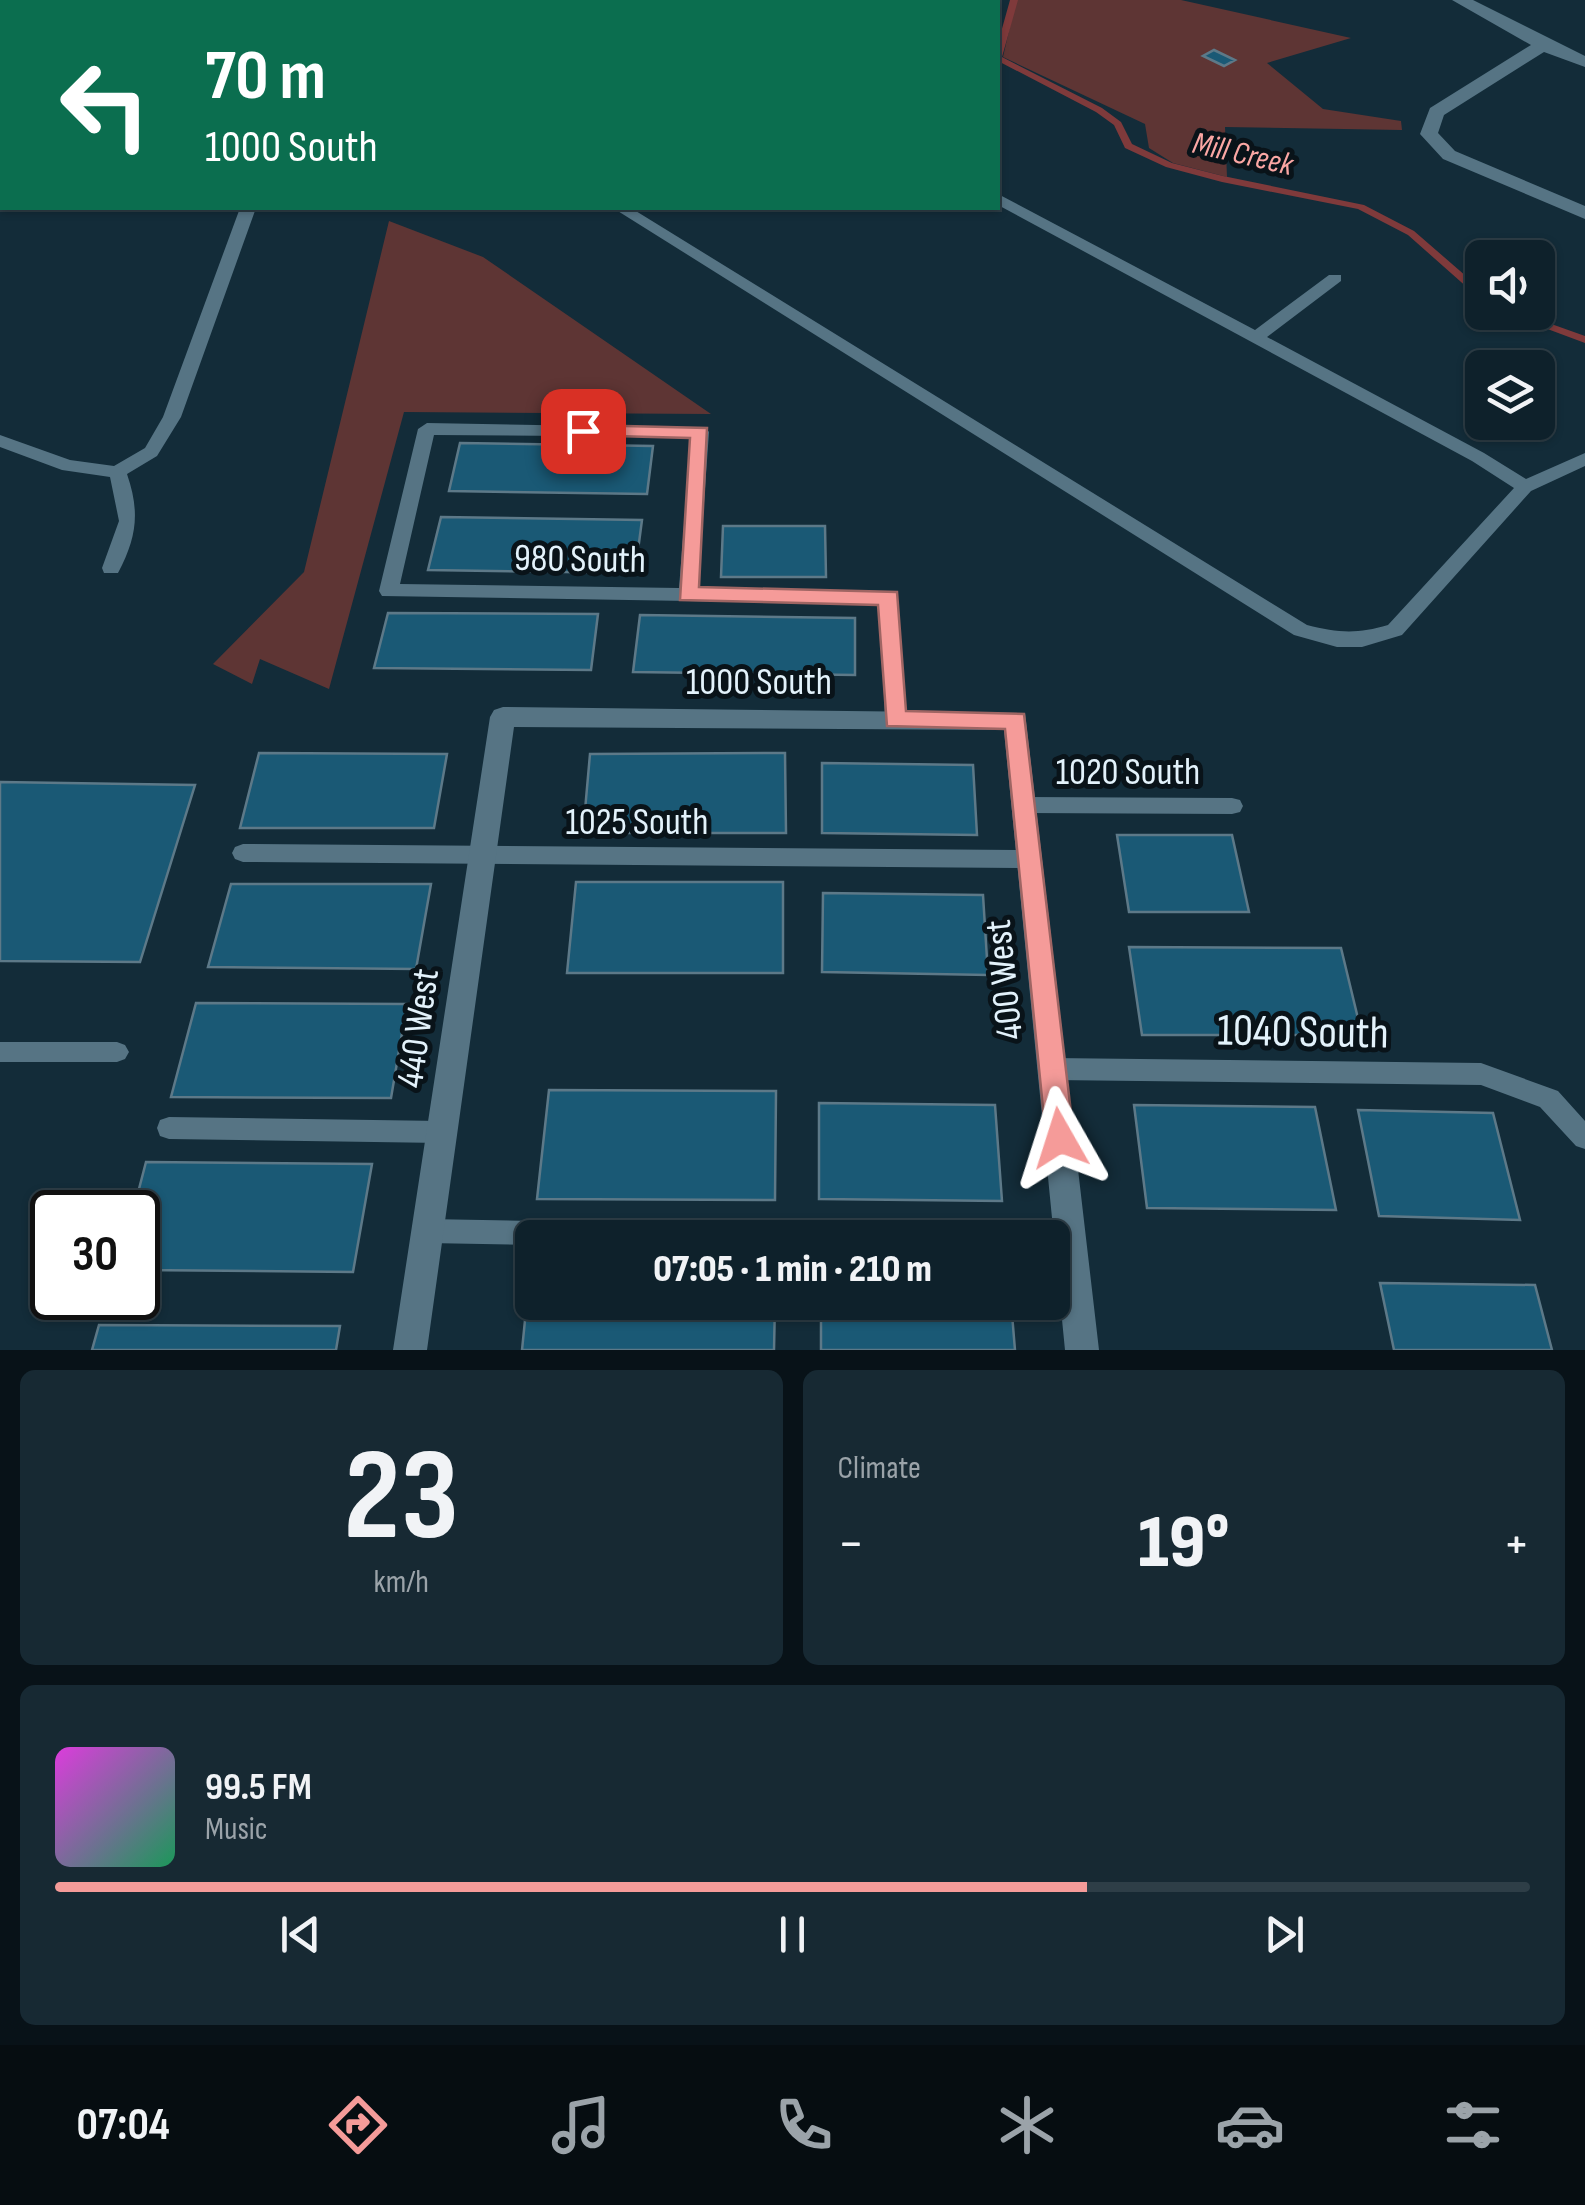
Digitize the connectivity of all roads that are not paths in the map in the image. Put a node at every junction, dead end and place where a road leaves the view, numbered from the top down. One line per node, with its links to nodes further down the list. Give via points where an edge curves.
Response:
1 (1460, 0): 2 (street)
2 (1540, 48): 3 (street); 7 (street, via 1436,112 1429,134 1449,155)
3 (1585, 62)
4 (1000, 200): 9 (lane)
5 (247, 210): 12 (lane, via 172,418 151,452)
6 (624, 210): 13 (lane, via 1301,630 1337,640 1395,630)
7 (1585, 213)
8 (1335, 278): 9 (lane)
9 (1256, 337): 13 (lane)
10 (0, 441): 12 (lane, via 68,466)
11 (1585, 458): 13 (lane)
12 (117, 472): 14 (lane, via 132,514)
13 (1525, 487)
14 (110, 568)
15 (688, 595): 15 (lane, 980 South, via 700,432 427,430 389,591); 17 (lane, 980 South, via 889,597)
16 (503, 717): 17 (street, 1000 South); 22 (street, 440 West)
17 (895, 720): 18 (street, 1000 South)
18 (1016, 720): 19 (street, 400 West)
19 (1025, 805): 20 (lane, 1020 South); 23 (street, 400 West)
20 (1232, 806)
21 (243, 854): 22 (lane, 1025 South)
22 (482, 855): 23 (lane, 1025 South); 28 (street, 440 West)
23 (1030, 860): 26 (street, 400 West)
24 (0, 1052): 25 (lane)
25 (117, 1052)
26 (1052, 1069): 29 (lane, 1040 South, via 1480,1074 1549,1098); 30 (street, 400 West)
27 (169, 1128): 28 (lane)
28 (442, 1132): 31 (street, 440 West)
29 (1585, 1138)
30 (1061, 1220)
31 (427, 1231): 32 (lane); 34 (street, 440 West)
32 (515, 1233)
33 (1070, 1285): 35 (street, 400 West)
34 (410, 1350)
35 (1082, 1350)

